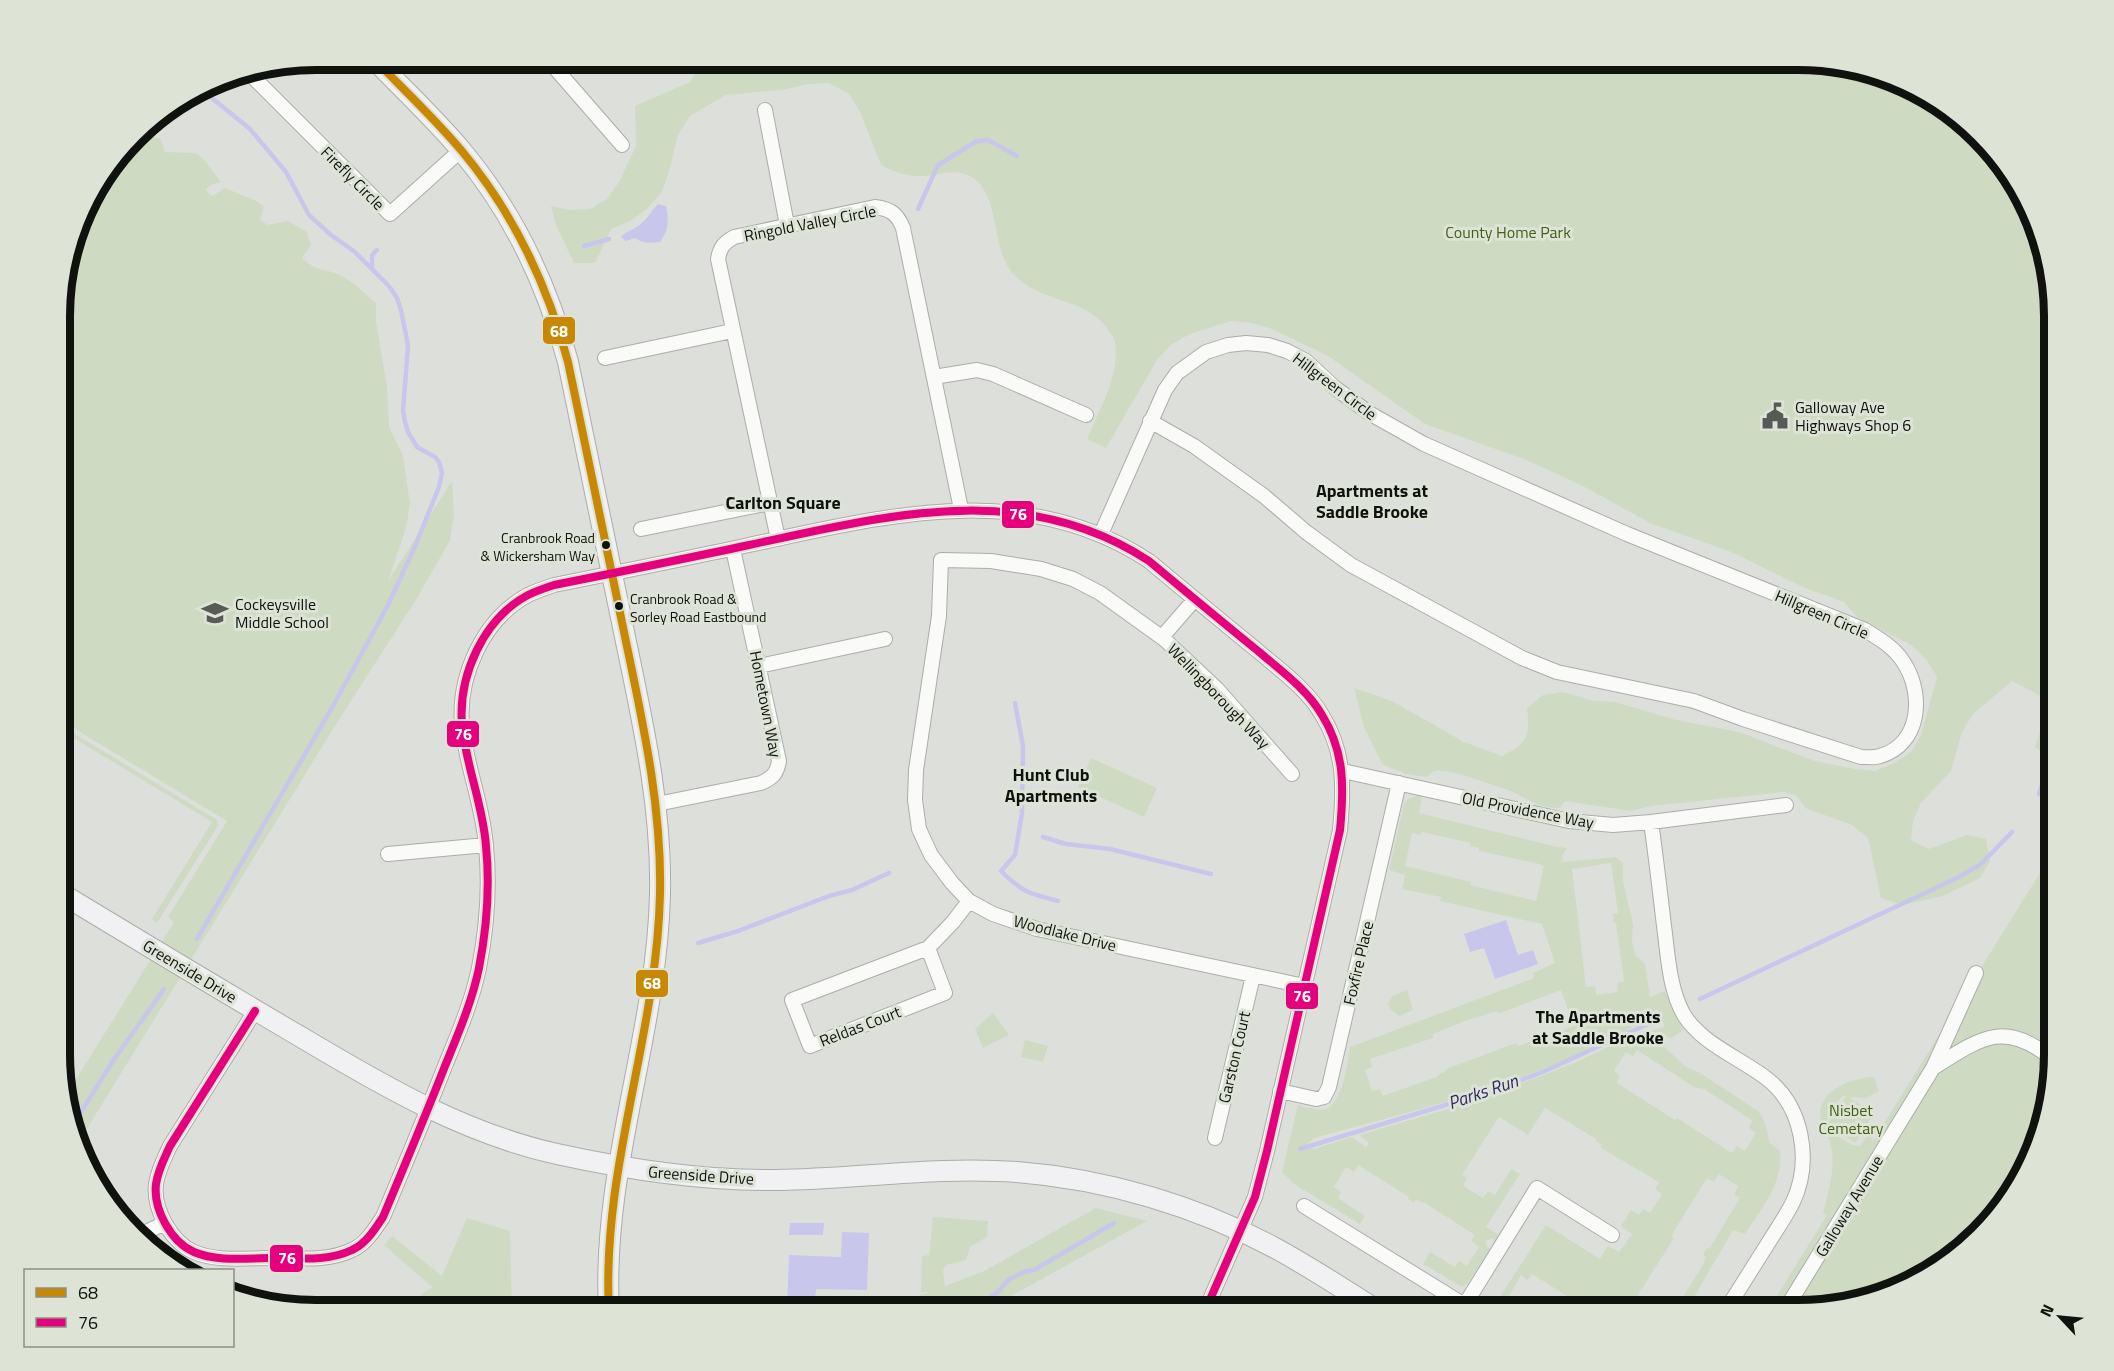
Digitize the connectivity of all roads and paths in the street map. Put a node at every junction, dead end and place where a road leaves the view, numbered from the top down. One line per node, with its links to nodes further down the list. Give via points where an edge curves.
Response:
1 (388, 70): 6 (street)
2 (557, 70): 5 (street)
3 (255, 79): 6 (street, Firefly Circle, via 390,214)
4 (765, 110): 7 (street)
5 (622, 145)
6 (461, 150): 20 (street, via 499,200 531,256 549,300 568,362)
7 (787, 225): 8 (street, Ringold Valley Circle, via 734,237 720,249 718,259); 10 (street, Ringold Valley Circle, via 875,207 888,209 898,217)
8 (732, 331): 9 (street); 13 (street, Ringold Valley Circle)
9 (605, 358)
10 (934, 377): 11 (street, via 985,372); 14 (street, Ringold Valley Circle)
11 (1086, 415)
12 (1150, 421): 12 (street, Hillgreen Circle, via 1238,477 1351,565 1522,658 1557,672 1694,701 1861,757 1878,757 1893,751 1912,725 1918,709 1911,674 1888,644 1865,630 1627,534 1424,444 1369,413 1306,361 1287,351 1246,343 1206,352 1177,373); 16 (street, Hillgreen Circle)
13 (770, 503): 15 (street); 17 (street, Ringold Valley Circle)
14 (961, 509): 16 (street, via 1007,511 1059,520); 17 (street, via 874,519)
15 (641, 530)
16 (1101, 534): 21 (street, via 1149,561)
17 (778, 539): 18 (street)
18 (733, 549): 20 (street); 24 (street, Hometown Way)
19 (941, 560): 22 (street, Wellingborough Way, via 991,561 1073,579 1100,593); 34 (street, Woodlake Drive, via 939,616 915,800 919,829 931,855)
20 (612, 573): 28 (street); 31 (street, via 554,585 528,595 488,629 478,647 462,697 462,726)
21 (1195, 599): 22 (street); 25 (street, via 1300,687 1322,715)
22 (1162, 638): 26 (street, Wellingborough Way, via 1217,689)
23 (885, 639): 24 (street)
24 (759, 666): 28 (street, Hometown Way, via 779,761 772,778)
25 (1342, 771): 27 (street, Old Providence Way); 38 (street, via 1340,830)
26 (1292, 774)
27 (1399, 783): 30 (street, Old Providence Way, via 1569,821 1613,825); 42 (street, Foxfire Place, via 1329,1087 1324,1097 1316,1099)
28 (657, 804): 45 (street, via 660,894 656,956)
29 (1786, 805): 30 (street, Old Providence Way)
30 (1652, 822): 56 (street, via 1670,972 1683,1012 1708,1040 1784,1094 1800,1133 1801,1176 1793,1202)
31 (486, 845): 32 (street); 43 (street, via 486,927 479,969)
32 (388, 854)
33 (70, 899): 39 (street, Greenside Drive)
34 (969, 901): 35 (street, Reldas Court); 37 (street, Woodlake Drive, via 1037,929)
35 (928, 948): 35 (street, Reldas Court, via 945,993 810,1046 792,1000)
36 (1976, 973): 41 (street, Galloway Avenue)
37 (1253, 976): 38 (street, Woodlake Drive); 44 (street, Garston Court)
38 (1304, 986): 42 (street)
39 (255, 1011): 43 (street, Greenside Drive); 47 (street, via 160,1167 156,1187)
40 (2044, 1053): 41 (street, via 2005,1035 1980,1039)
41 (1933, 1068): 57 (street, Galloway Avenue)
42 (1280, 1091): 48 (street, via 1255,1197)
43 (428, 1108): 45 (street, Greenside Drive, via 521,1144); 47 (street, via 383,1217 371,1235 354,1249 327,1259 216,1258 180,1243)
44 (1215, 1138)
45 (618, 1167): 48 (street, Greenside Drive, via 758,1180 952,1170 1021,1172 1120,1190); 51 (street, via 609,1242)
46 (1304, 1206): 54 (street)
47 (165, 1223): 49 (street)
48 (1241, 1231): 52 (street); 53 (street, Greenside Drive)
49 (147, 1232)
50 (1612, 1235): 55 (street, via 1537,1188)
51 (609, 1300)
52 (1210, 1300)
53 (1360, 1300)
54 (1453, 1300)
55 (1472, 1300)
56 (1733, 1300)
57 (1792, 1300)

